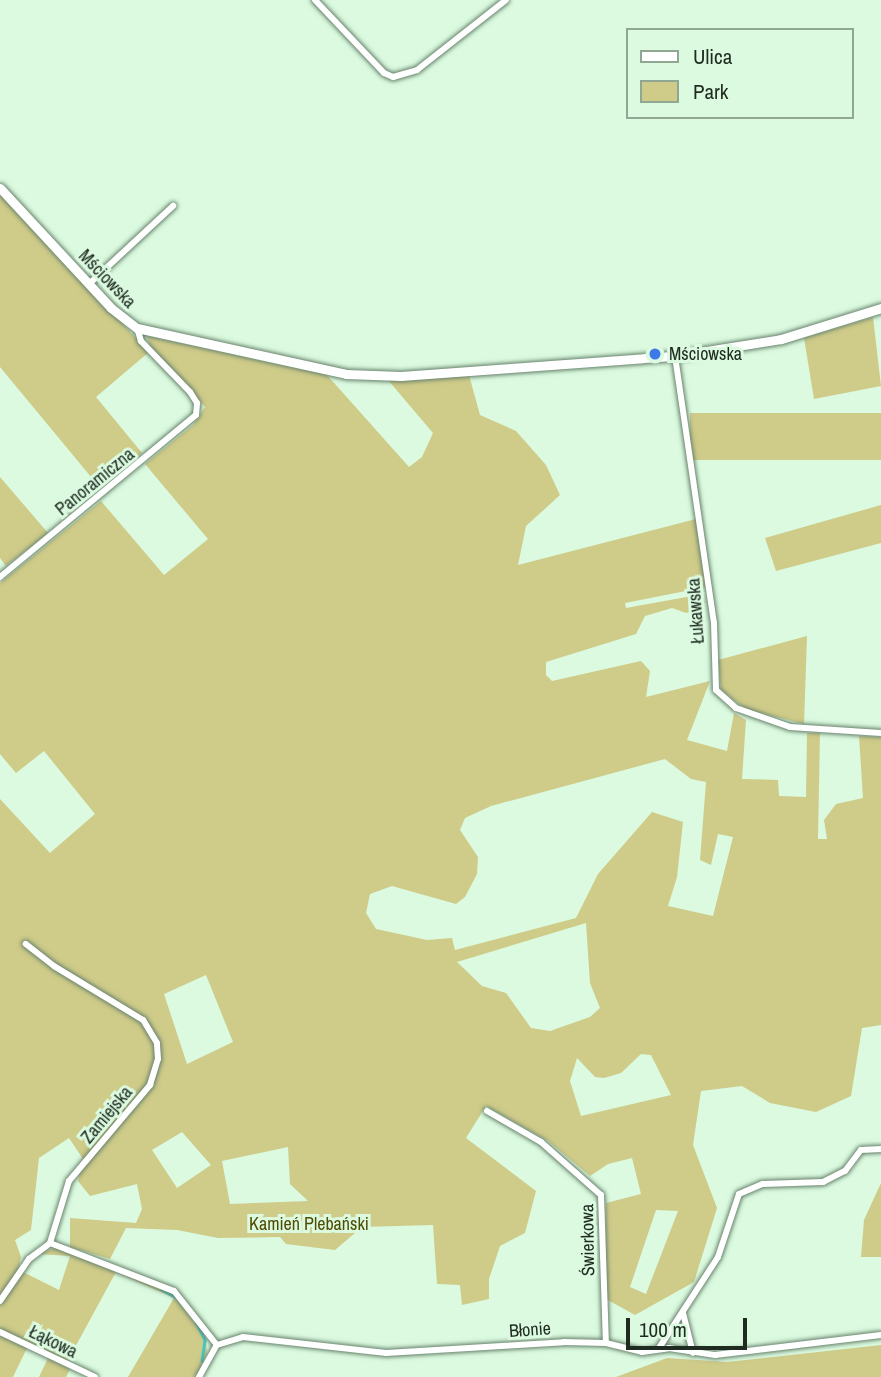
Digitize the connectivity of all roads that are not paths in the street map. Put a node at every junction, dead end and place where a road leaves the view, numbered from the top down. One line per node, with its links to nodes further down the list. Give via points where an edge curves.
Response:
1 (315, 0): 2 (street, via 393,78 417,70)
2 (506, 0)
3 (0, 188): 5 (street, Mściowska)
4 (173, 206): 5 (street)
5 (89, 284): 7 (street, Mściowska)
6 (881, 308): 8 (street, Mściowska, via 781,339)
7 (137, 328): 8 (street, Mściowska, via 375,376); 9 (street, Panoramiczna, via 141,341 197,403 192,420)
8 (675, 356): 10 (street, Łukawska, via 714,623 716,690 736,709 790,727)
9 (0, 578)
10 (881, 733)
11 (26, 944): 14 (street, Zamiejska, via 143,1020 157,1043 158,1059 150,1085 69,1181)
12 (487, 1111): 19 (street, Świerkowa, via 541,1142 601,1195)
13 (881, 1149): 16 (street, via 861,1150 845,1171 823,1182 763,1184 739,1194 718,1257)
14 (50, 1243): 15 (street, via 29,1259); 20 (street, via 174,1291)
15 (0, 1301)
16 (683, 1312): 21 (street); 22 (street)
17 (0, 1332): 23 (street, Łąkowa)
18 (881, 1335): 22 (street, Błonie, via 715,1355)
19 (606, 1343): 20 (street, Błonie, via 386,1353 243,1337); 21 (street, Błonie, via 642,1352)
20 (217, 1345): 24 (street)
21 (659, 1348): 22 (street, Błonie)
22 (693, 1353)
23 (95, 1377)
24 (199, 1377)

